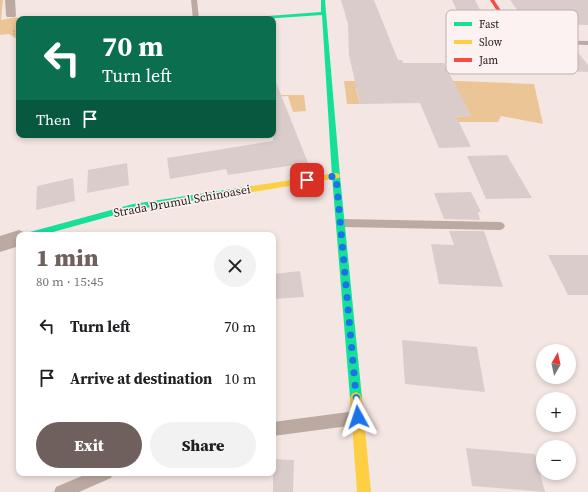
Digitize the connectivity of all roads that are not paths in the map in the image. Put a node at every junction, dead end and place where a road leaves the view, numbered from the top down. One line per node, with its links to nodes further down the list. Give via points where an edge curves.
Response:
1 (10, 0): 7 (street)
2 (194, 0): 8 (lane)
3 (323, 0): 6 (street)
4 (492, 0): 5 (street)
5 (498, 10)
6 (324, 13): 9 (street); 12 (street)
7 (11, 15)
8 (196, 16)
9 (276, 17)
10 (578, 43): 11 (lane)
11 (588, 43)
12 (336, 176): 13 (street); 15 (street, Strada Drumul Schinoasei, via 133,207)
13 (340, 222): 14 (lane); 18 (street)
14 (500, 226)
15 (41, 232)
16 (16, 239): 17 (street)
17 (0, 244)
18 (358, 417): 19 (lane); 22 (street)
19 (276, 429)
20 (99, 476): 21 (lane)
21 (61, 492)
22 (364, 492)

